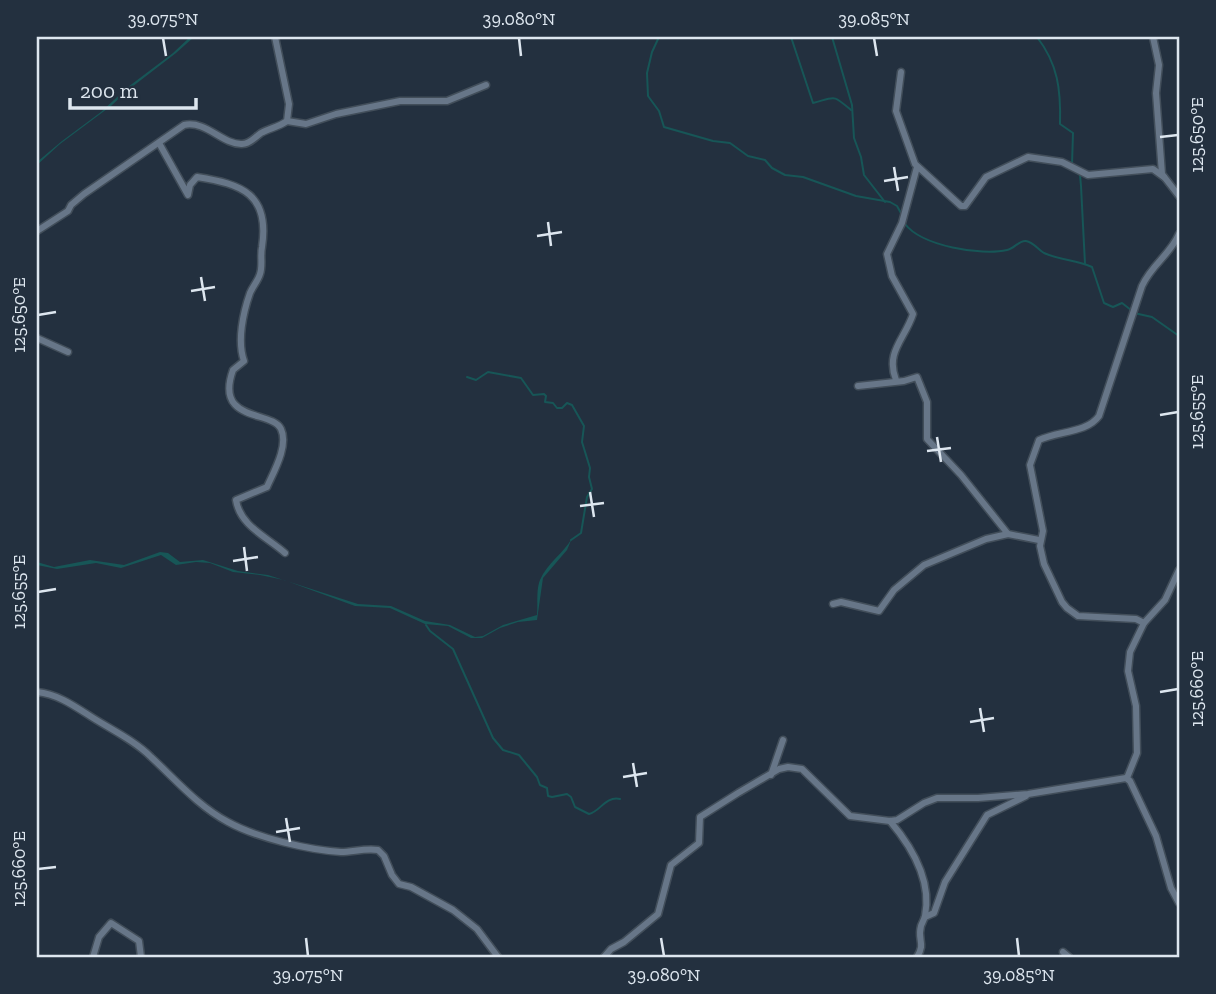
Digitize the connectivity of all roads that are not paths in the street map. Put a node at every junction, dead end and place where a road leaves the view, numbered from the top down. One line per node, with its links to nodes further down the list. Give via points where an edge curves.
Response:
1 (284, 37): 3 (street)
2 (1153, 37): 9 (street, via 1159,65 1156,93)
3 (276, 39): 6 (street, via 289,104)
4 (901, 72): 8 (street, via 896,111)
5 (486, 85): 6 (street, via 447,101 400,101 306,124)
6 (287, 121): 7 (street, via 240,145 190,124)
7 (159, 143): 11 (street); 19 (street, via 188,195 197,177 228,182 247,192 262,216 261,270 242,328 244,361 233,370 229,392 242,409 278,425 282,446 267,487 236,500 249,526)
8 (917, 167): 9 (street, via 962,207 986,177 1028,157 1062,162 1088,175 1153,169); 15 (street, via 902,223 887,254 892,276 913,314 893,357)
9 (1164, 177): 10 (street)
10 (1179, 196)
11 (37, 231)
12 (1179, 234): 18 (street, via 1145,279 1098,418 1036,444 1030,465 1043,532)
13 (37, 338): 14 (street)
14 (68, 352)
15 (896, 380): 16 (street); 17 (street, via 917,377 927,402 927,439)
16 (858, 386)
17 (1008, 534): 18 (street); 21 (street, via 923,565 894,590 879,611)
18 (1039, 540): 22 (street, via 1044,564 1067,608 1079,616)
19 (285, 553)
20 (1179, 570): 22 (street, via 1163,604)
21 (833, 604)
22 (1144, 623): 26 (street, via 1129,658 1137,753)
23 (37, 692): 34 (street, via 57,696 137,746 207,808 235,826 270,839 323,849 378,849 400,884 443,904 471,924)
24 (783, 740): 25 (street)
25 (770, 776): 28 (street, via 788,767 802,769 850,816); 35 (street, via 700,817 699,843 671,865 658,914)
26 (1127, 778): 27 (street); 29 (street, via 1156,836)
27 (1028, 794): 28 (street, via 937,798); 30 (street, via 987,815 945,882 934,913)
28 (890, 821): 30 (street, via 910,847 922,875)
29 (1179, 903)
30 (925, 917): 36 (street, via 920,931 922,950)
31 (1063, 952): 37 (street)
32 (93, 957): 33 (street, via 99,937 111,923 139,941)
33 (141, 957)
34 (498, 957)
35 (604, 957)
36 (917, 957)
37 (1069, 957)

